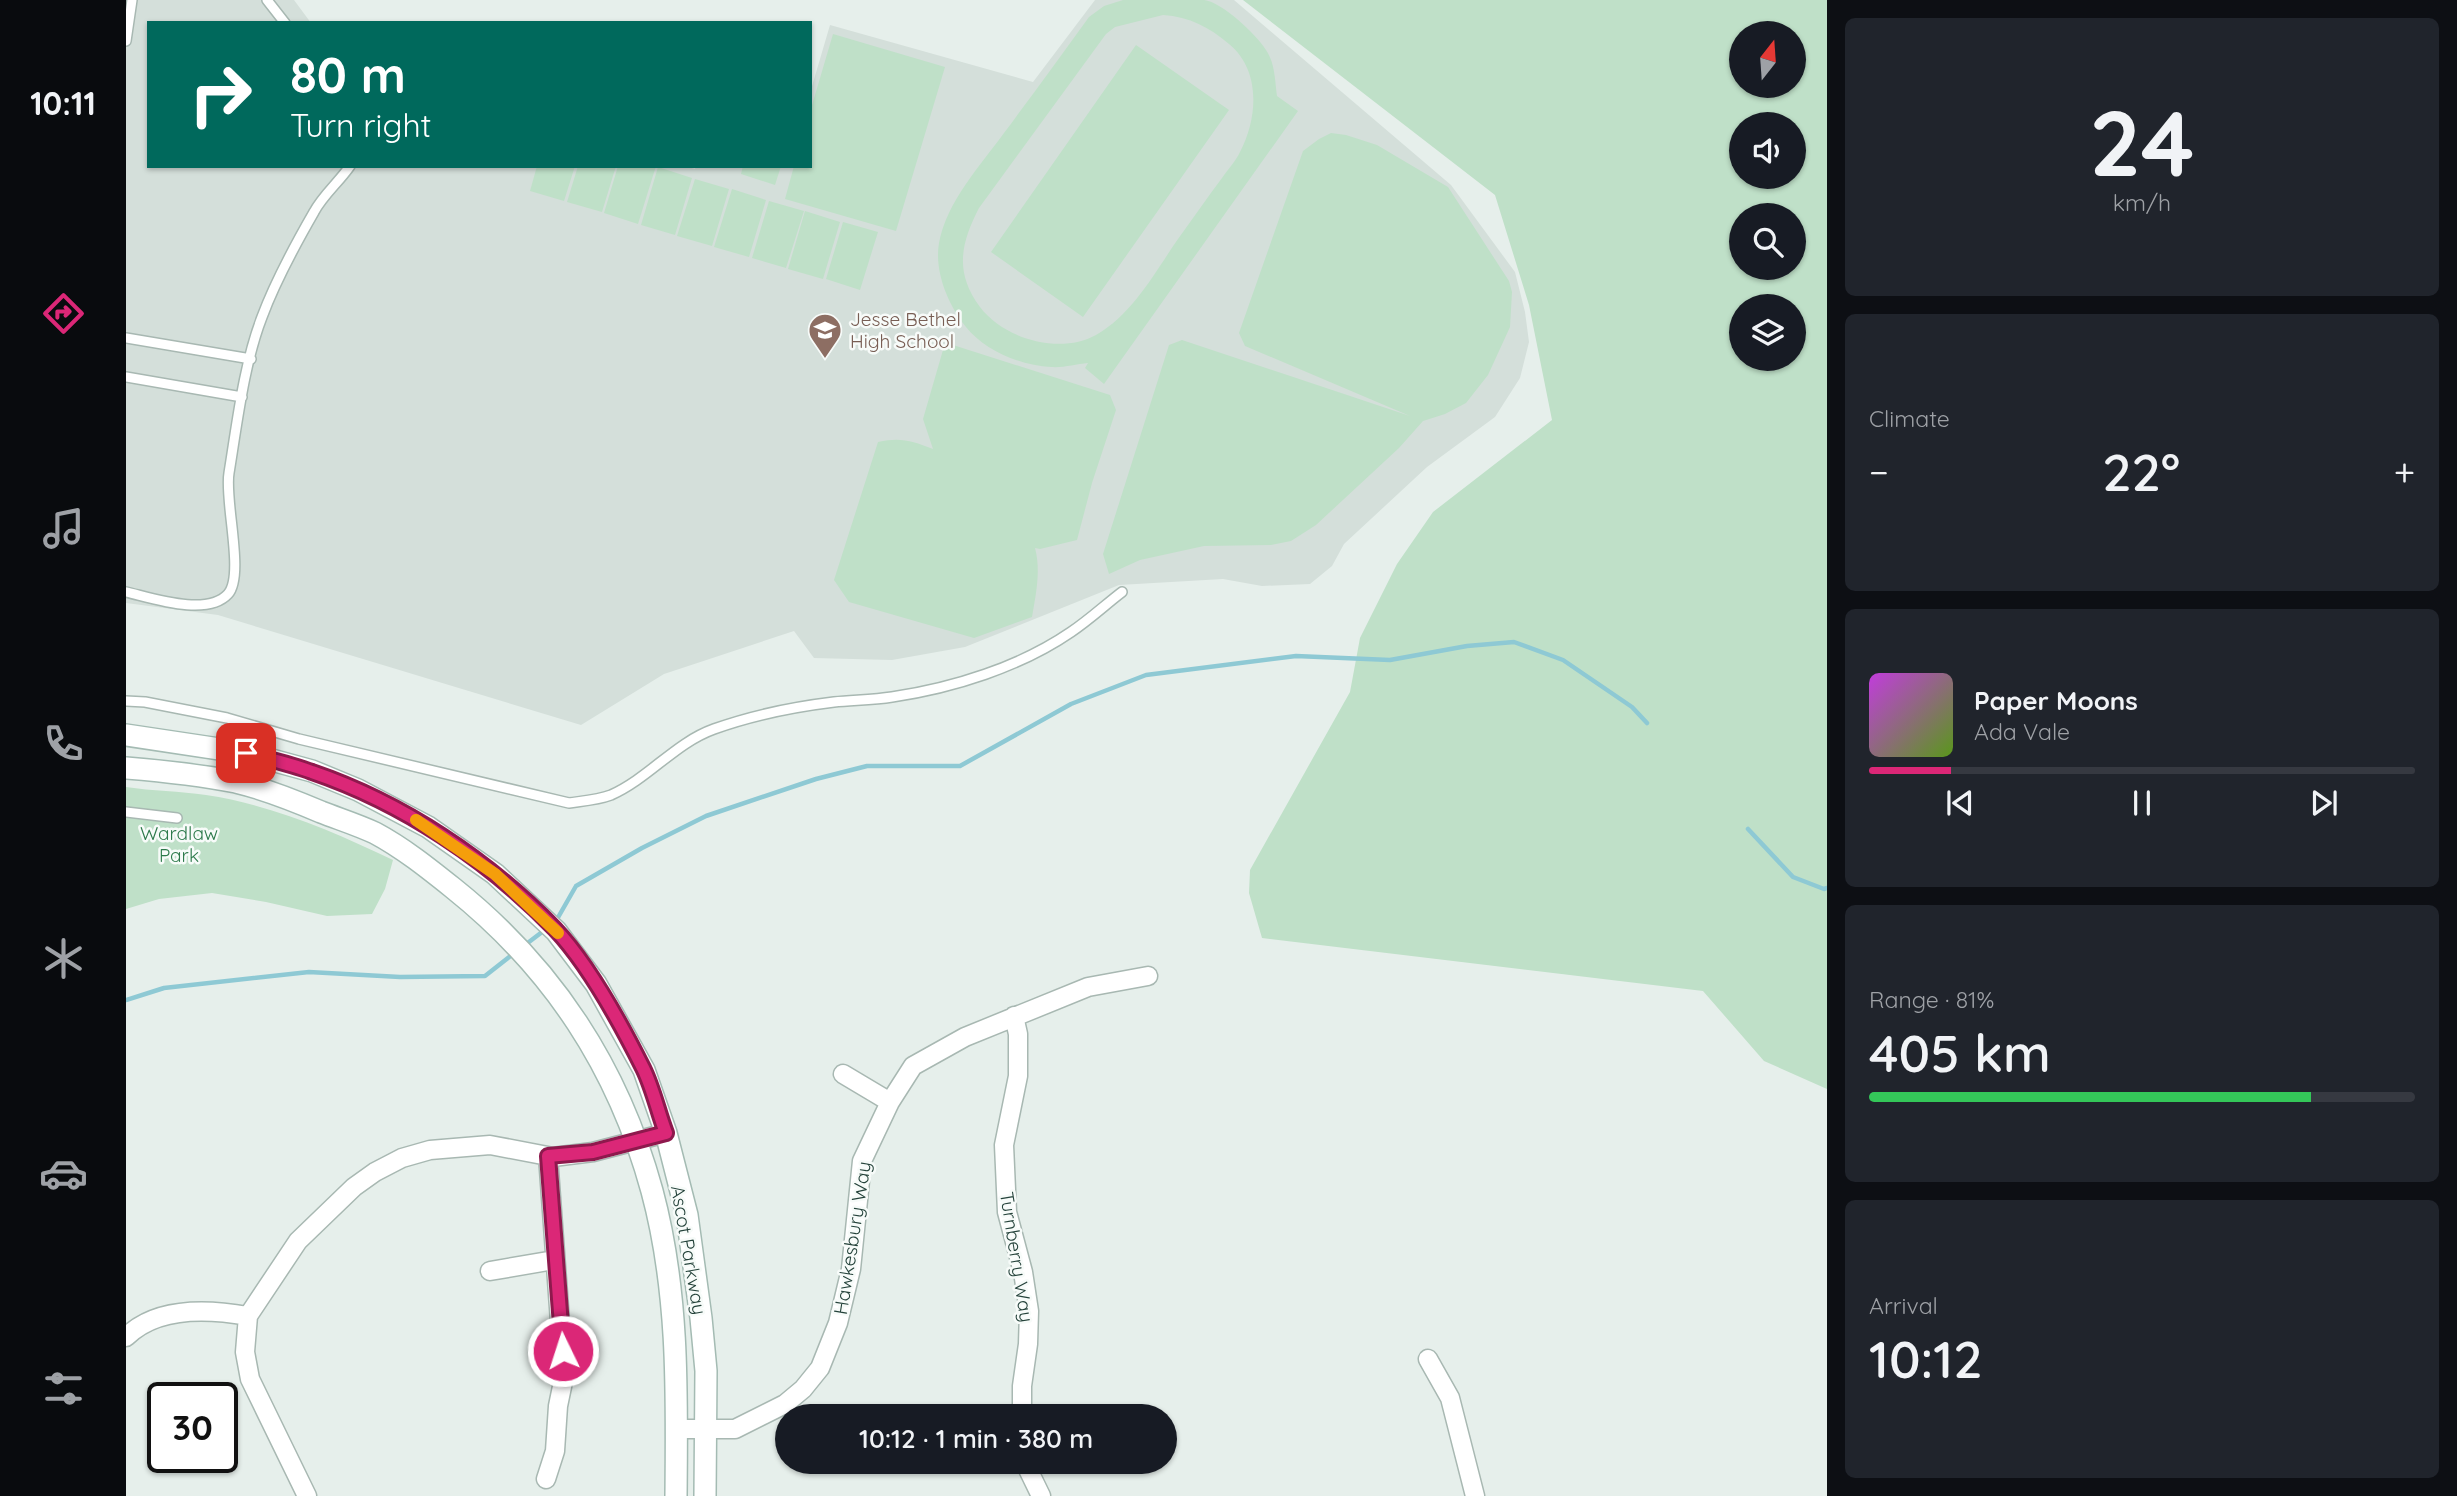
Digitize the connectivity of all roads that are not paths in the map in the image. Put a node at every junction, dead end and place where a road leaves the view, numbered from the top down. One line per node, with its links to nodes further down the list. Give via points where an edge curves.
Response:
1 (132, 0): 4 (lane)
2 (267, 0): 3 (lane)
3 (283, 21)
4 (126, 41)
5 (348, 168): 7 (lane, via 315,209 261,318)
6 (126, 338): 7 (lane)
7 (251, 359): 9 (lane)
8 (126, 377): 9 (lane)
9 (242, 397): 11 (lane, via 227,482 234,582 228,595 207,606)
10 (1122, 592): 12 (lane, via 1071,632 986,673 918,692 762,713 733,722 681,745 611,795 569,803 227,718)
11 (126, 593)
12 (126, 701)
13 (126, 735): 21 (main road, Ascot Parkway, via 246,753 312,771 428,827 495,874 556,931 596,984 644,1070)
14 (126, 768): 22 (main road, Ascot Parkway, via 237,782 279,795 373,833 421,862 500,927 561,998 597,1053)
15 (126, 812): 16 (lane)
16 (177, 818)
17 (1148, 976): 18 (street, Hawkesbury Way, via 1088,987)
18 (1014, 1016): 20 (street, Hawkesbury Way, via 913,1066); 29 (street, Turnberry Way, via 1018,1076 1004,1145 1007,1212 1029,1311)
19 (843, 1074): 20 (street)
20 (890, 1102): 31 (street, Hawkesbury Way, via 862,1161 851,1269 838,1323 820,1367 785,1404 735,1429)
21 (666, 1133): 22 (street); 31 (main road, Ascot Parkway, via 687,1214 696,1273 706,1370)
22 (635, 1140): 23 (street, via 593,1152); 30 (main road, Ascot Parkway, via 660,1231 677,1364)
23 (548, 1156): 24 (street); 26 (street, via 464,1145 402,1158 375,1172 298,1241)
24 (554, 1260): 25 (street); 33 (street, via 565,1377 555,1451)
25 (490, 1271)
26 (248, 1316): 27 (street, via 175,1313 148,1322); 34 (street, via 250,1379)
27 (126, 1337)
28 (1428, 1359): 38 (street, via 1450,1398)
29 (1022, 1404)
30 (677, 1429): 31 (street, Hawkesbury Way); 35 (main road, Ascot Parkway)
31 (705, 1430): 36 (main road, Ascot Parkway)
32 (1030, 1474): 37 (street)
33 (546, 1479)
34 (299, 1493)
35 (676, 1496)
36 (705, 1496)
37 (1041, 1496)
38 (1475, 1496)

